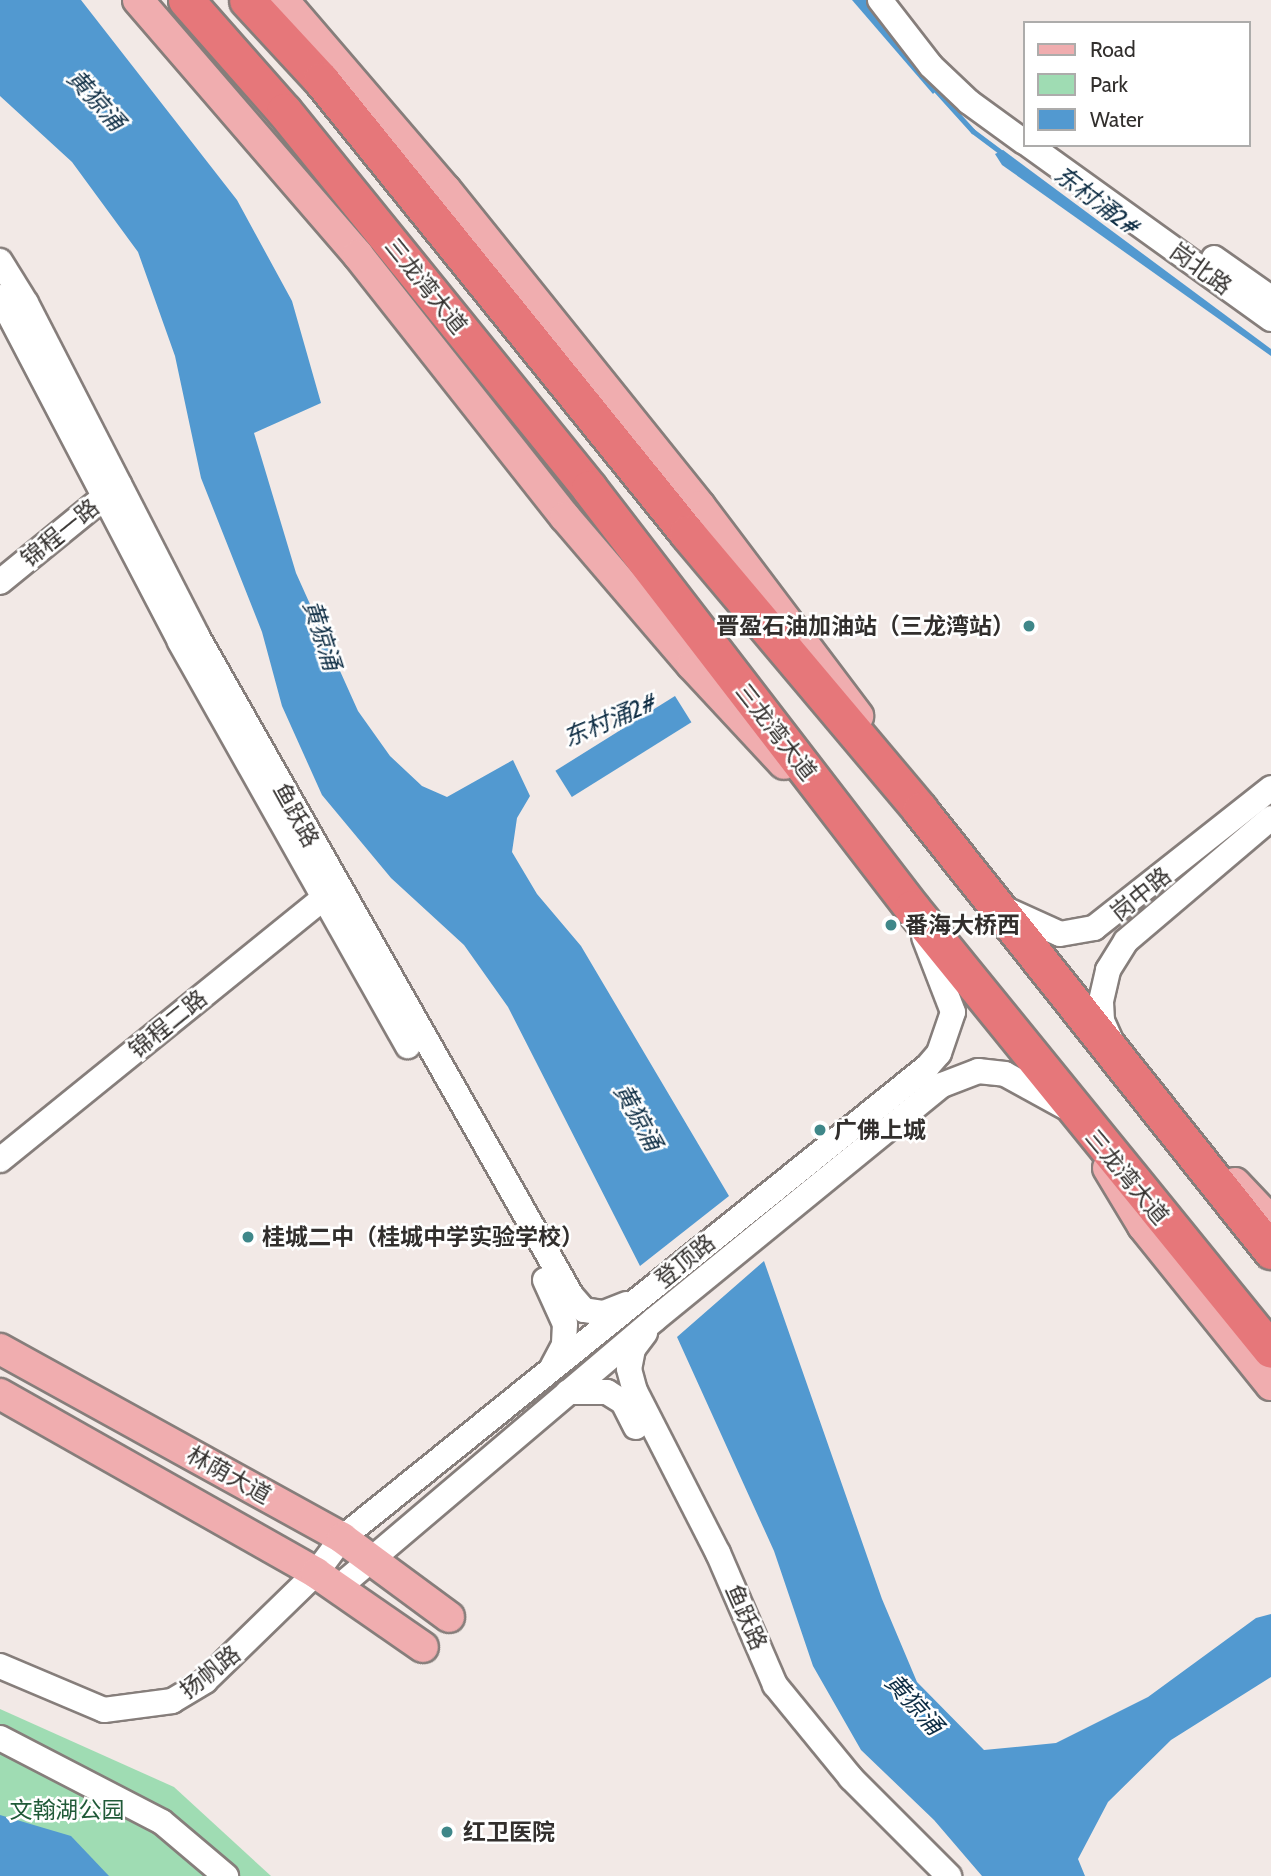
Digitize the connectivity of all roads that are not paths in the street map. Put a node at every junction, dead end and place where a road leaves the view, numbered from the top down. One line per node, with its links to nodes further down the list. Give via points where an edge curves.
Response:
1 (138, 0): 20 (main road, via 358,255 565,517 664,634)
2 (186, 0): 20 (highway, 三龙湾大道, via 284,111 589,488)
3 (247, 0): 18 (highway, 三龙湾大道, via 321,80 687,533)
4 (283, 0): 18 (main road, via 446,190 700,506 830,673)
5 (880, 0): 8 (street, via 931,66 969,102)
6 (896, 0): 7 (street, via 921,37 973,88)
7 (1023, 123)
8 (1023, 141)
9 (1032, 147): 14 (street, 岗北路)
10 (1057, 147): 13 (street, 岗北路)
11 (0, 261): 15 (street, 鱼跃路)
12 (0, 297): 15 (street, 鱼跃路)
13 (1271, 298)
14 (1271, 319)
15 (113, 490): 16 (street, 锦程一路); 21 (street, 鱼跃路)
16 (0, 582)
17 (1271, 789): 24 (street, 岗中路)
18 (920, 810): 22 (highway, 三龙湾大道)
19 (1271, 818): 25 (street, 岗中路)
20 (884, 871): 23 (highway, 三龙湾大道)
21 (329, 894): 29 (street, 锦程二路); 32 (street, 鱼跃路, via 570,1295 584,1310 604,1313); 36 (street, 鱼跃路, via 559,1304 564,1345)
22 (994, 902): 24 (street, 岗中路, via 1043,930 1060,934); 26 (highway, 三龙湾大道)
23 (912, 908): 27 (street, 登顶路, via 953,1012); 28 (highway, 三龙湾大道)
24 (1107, 922): 25 (street, via 1107,934)
25 (1126, 941): 26 (street, 岗中路, via 1108,970 1101,1001 1102,1021)
26 (1120, 1061): 30 (main road); 31 (highway, 三龙湾大道)
27 (934, 1076): 28 (street, 登顶路, via 978,1071 1005,1074); 32 (street, 登顶路); 33 (street, 登顶路)
28 (1075, 1114): 35 (highway, 三龙湾大道); 37 (main road, via 1143,1226)
29 (0, 1160)
30 (1271, 1221)
31 (1271, 1251)
32 (637, 1300): 36 (street, 登顶路)
33 (655, 1319): 38 (street, 登顶路); 49 (street, 鱼跃路, via 633,1349 629,1369 635,1391 718,1553 775,1685 851,1778)
34 (0, 1349): 40 (main road, 林荫大道)
35 (1271, 1350)
36 (552, 1369): 40 (street, 登顶路)
37 (1271, 1385)
38 (568, 1392): 41 (street, 登顶路); 48 (street, 鱼跃路, via 588,1389 623,1402 704,1558 763,1695 839,1789)
39 (0, 1394): 42 (main road, 林荫大道)
40 (342, 1538): 41 (main road, 林荫大道); 42 (street, 登顶路)
41 (372, 1560): 42 (street, 登顶路); 43 (main road, 林荫大道)
42 (327, 1580): 44 (main road, 林荫大道); 45 (street, 扬帆路, via 172,1701 104,1710)
43 (449, 1617)
44 (423, 1647)
45 (0, 1666)
46 (0, 1738): 47 (street, via 162,1822)
47 (226, 1876)
48 (926, 1876)
49 (949, 1876)

